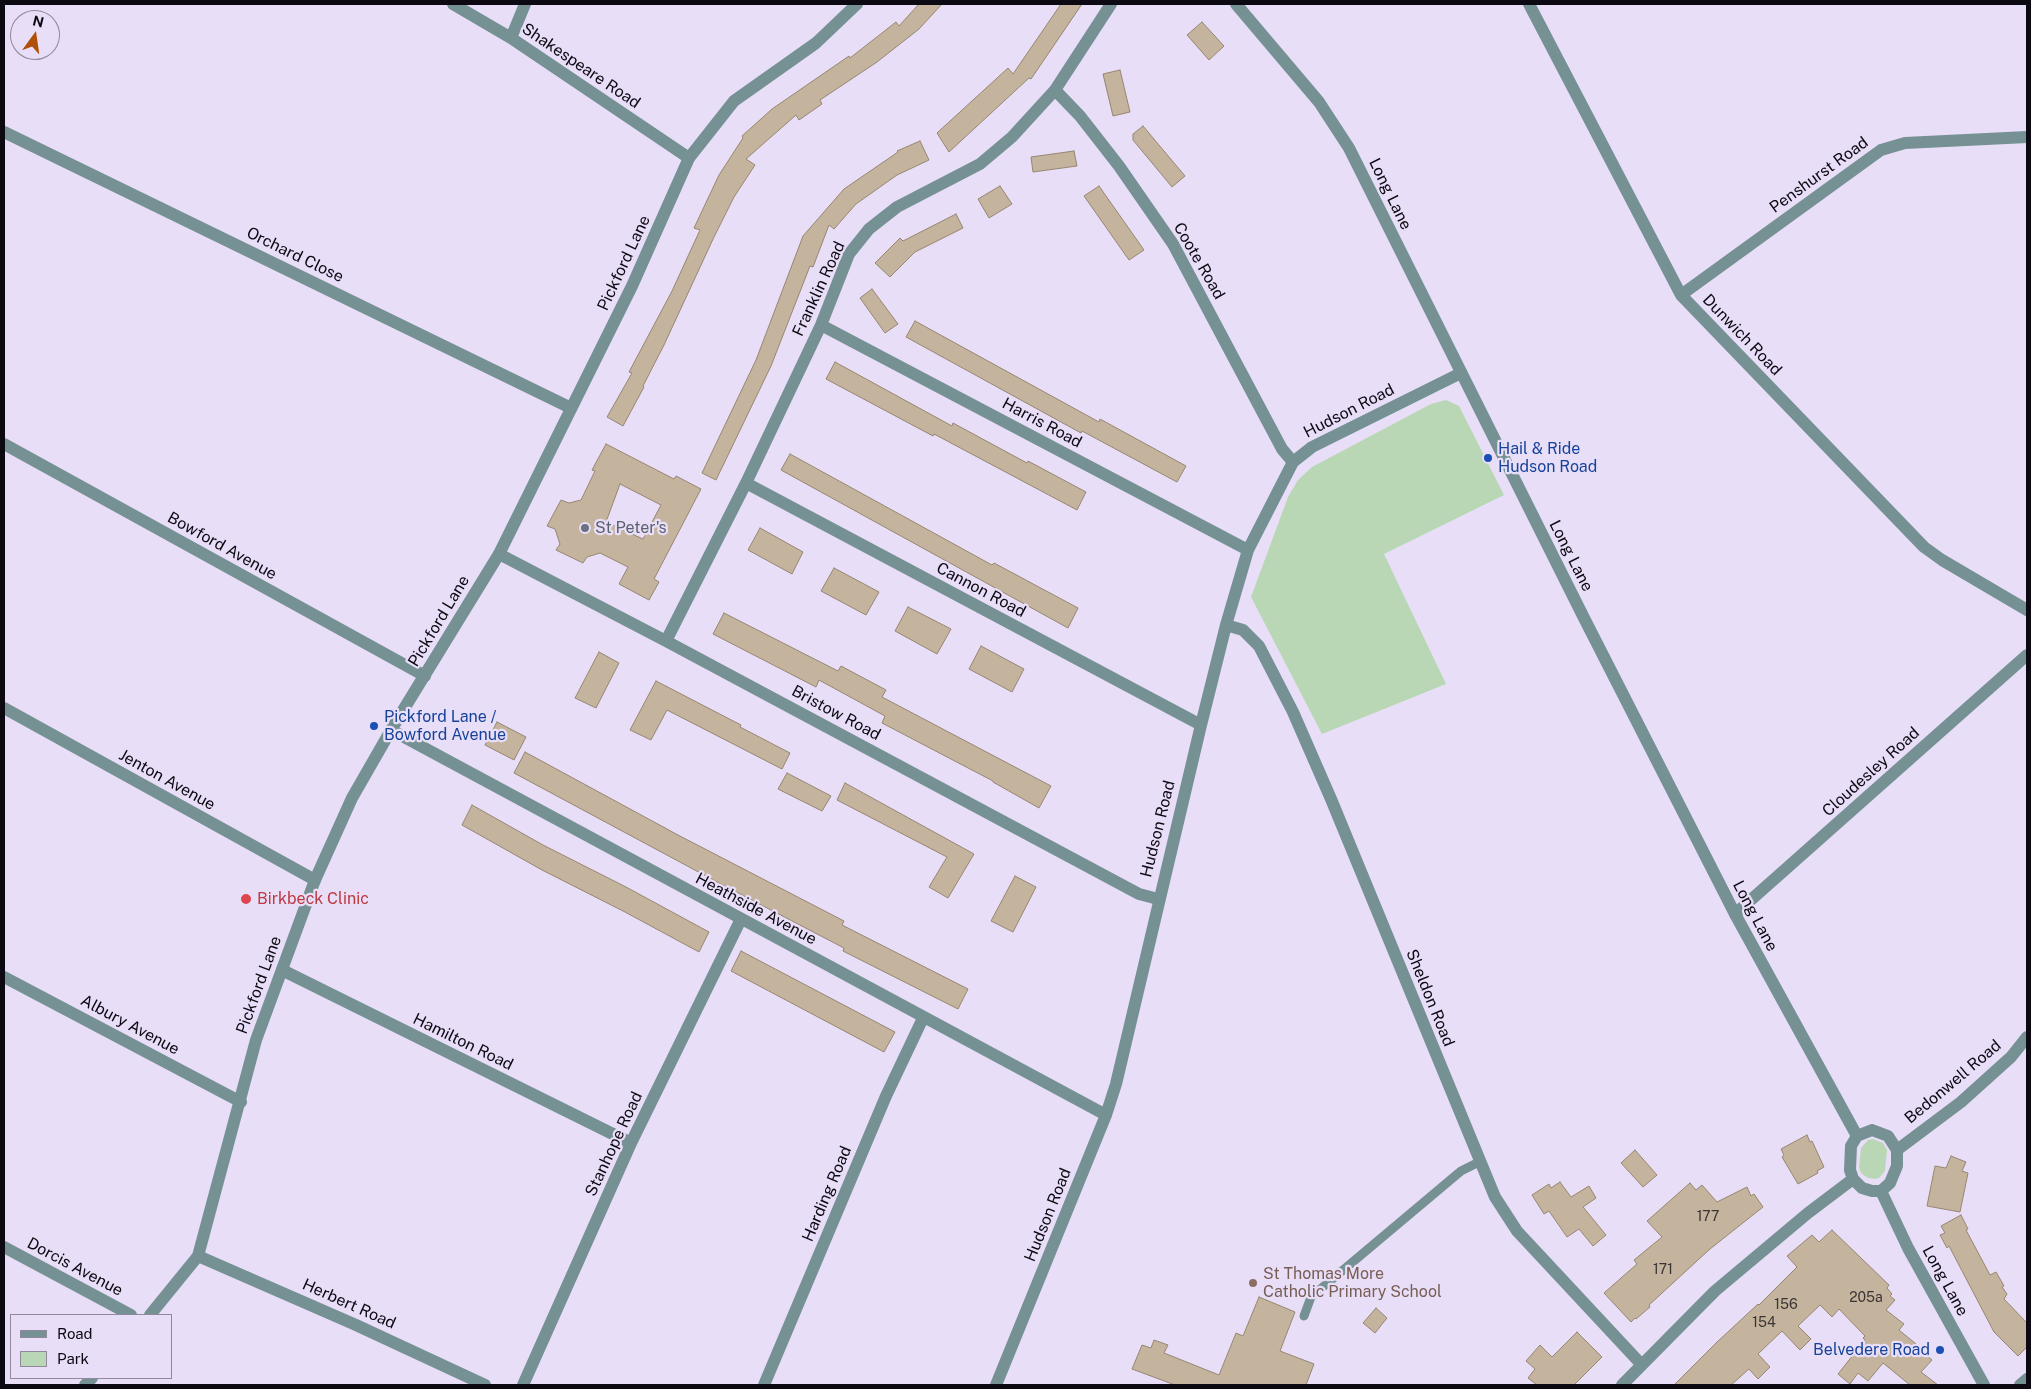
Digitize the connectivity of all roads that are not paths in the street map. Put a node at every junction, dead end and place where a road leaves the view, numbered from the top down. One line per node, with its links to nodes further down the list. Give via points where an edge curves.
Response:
1 (454, 4): 7 (street, Shakespeare Road)
2 (524, 4): 7 (street)
3 (857, 4): 11 (street, Pickford Lane, via 816,43 734,102)
4 (1111, 4): 8 (street, Franklin Road)
5 (1236, 4): 14 (street, Long Lane, via 1320,102 1349,148)
6 (1530, 4): 12 (street, Dunwich Road)
7 (510, 38): 11 (street, Shakespeare Road)
8 (1055, 90): 13 (street, Franklin Road, via 1012,137 980,164 897,207 869,229 849,254); 17 (street, Coote Road, via 1119,166 1173,244 1282,449)
9 (4, 132): 15 (street, Orchard Close)
10 (2027, 138): 12 (street, Penshurst Road, via 1905,143 1880,150)
11 (689, 158): 15 (street, Pickford Lane, via 632,286)
12 (1681, 295): 21 (street, Dunwich Road, via 1924,547)
13 (821, 325): 18 (street, Franklin Road); 19 (street, Harris Road)
14 (1460, 373): 17 (street, Hudson Road, via 1312,447); 31 (street, Long Lane)
15 (571, 408): 20 (street, Pickford Lane)
16 (4, 444): 25 (street, Bowford Avenue)
17 (1293, 462): 19 (street, Hudson Road)
18 (746, 483): 23 (street, Franklin Road); 27 (street, Cannon Road)
19 (1248, 550): 22 (street, Hudson Road)
20 (499, 554): 23 (street, Bristow Road); 25 (street, Pickford Lane)
21 (2027, 610)
22 (1226, 625): 27 (street, Hudson Road); 42 (street, Sheldon Road, via 1243,630 1258,646 1293,712)
23 (666, 641): 30 (street, Bristow Road, via 1139,894)
24 (2027, 655): 31 (street, Cloudesley Road)
25 (425, 676): 28 (street, Pickford Lane)
26 (4, 708): 29 (street, Jenton Avenue)
27 (1200, 725): 30 (street, Hudson Road)
28 (391, 730): 29 (street, Pickford Lane, via 352,798); 32 (street, Heathside Avenue)
29 (315, 880): 33 (street, Pickford Lane)
30 (1158, 899): 38 (street, Hudson Road)
31 (1735, 914): 39 (street, Long Lane)
32 (741, 919): 35 (street, Heathside Avenue); 40 (street, Stanhope Road)
33 (282, 970): 37 (street, Pickford Lane, via 256,1040); 40 (street, Hamilton Road)
34 (4, 977): 37 (street, Albury Avenue)
35 (923, 1018): 38 (street, Heathside Avenue); 54 (street, Harding Road, via 886,1096)
36 (2027, 1037): 41 (street, Bedonwell Road, via 1961,1102)
37 (241, 1102): 46 (street, Pickford Lane)
38 (1106, 1115): 55 (street, Hudson Road)
39 (1857, 1136): 41 (street, via 1872,1130 1888,1136); 43 (street, via 1851,1146)
40 (631, 1143): 53 (street, Stanhope Road)
41 (1897, 1150): 44 (street, via 1897,1166 1890,1183)
42 (1479, 1162): 49 (lane, via 1461,1171 1311,1298); 50 (street, Sheldon Road, via 1495,1197 1517,1231)
43 (1853, 1179): 44 (street, via 1862,1188); 50 (street, via 1808,1212 1715,1291)
44 (1881, 1191): 57 (street, Long Lane, via 1908,1248)
45 (4, 1247): 47 (street, Dorcis Avenue)
46 (198, 1256): 48 (street, Pickford Lane); 52 (street, Herbert Road)
47 (129, 1314)
48 (151, 1314)
49 (1304, 1316)
50 (1641, 1364): 56 (street)
51 (2027, 1379): 58 (street)
52 (486, 1385)
53 (523, 1385)
54 (764, 1385)
55 (996, 1385)
56 (1622, 1385)
57 (1984, 1385)
58 (2020, 1385)

